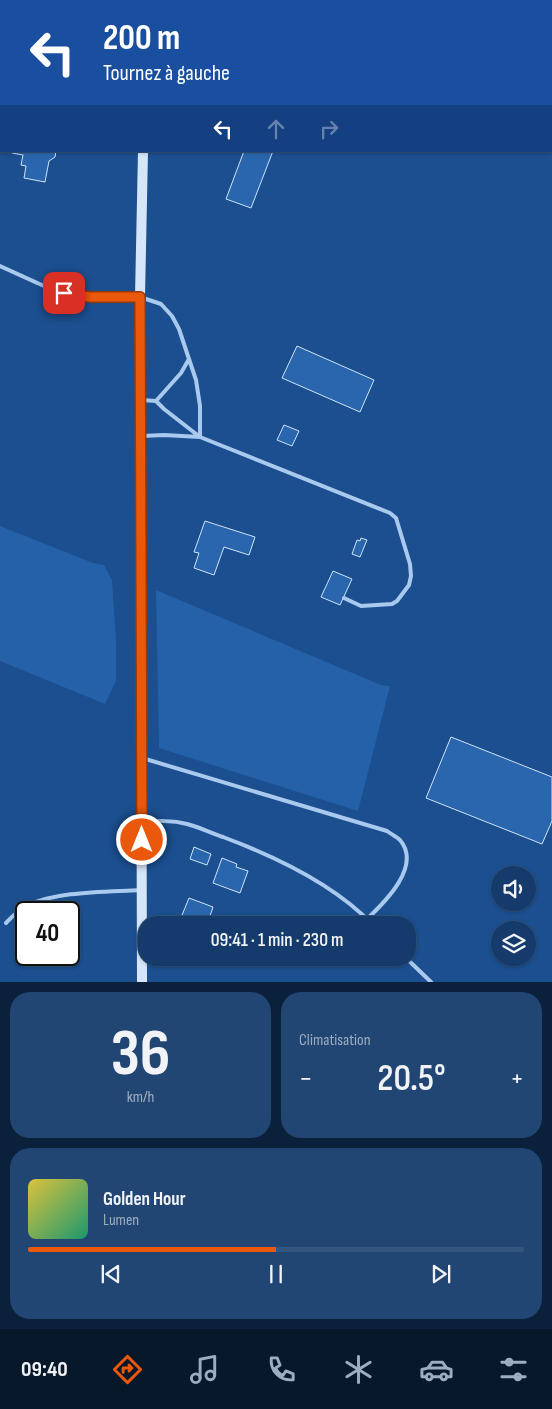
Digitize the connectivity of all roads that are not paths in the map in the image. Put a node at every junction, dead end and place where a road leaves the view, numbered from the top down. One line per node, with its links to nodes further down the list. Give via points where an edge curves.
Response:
1 (143, 152): 3 (street)
2 (0, 266): 3 (lane, via 74,296)
3 (140, 297): 4 (lane, via 161,304 172,316); 5 (street)
4 (189, 358): 6 (lane, via 181,373); 8 (lane, via 200,406)
5 (140, 400): 6 (lane); 7 (street)
6 (156, 401): 8 (lane)
7 (140, 436): 8 (lane); 10 (street)
8 (200, 437): 9 (lane, via 396,518 410,564 411,576 404,593 392,604 367,607)
9 (344, 598)
10 (142, 758): 11 (street); 14 (lane, via 387,831 400,840 407,860 405,870 397,886)
11 (142, 822): 12 (street); 13 (lane, via 188,824 240,844 294,869 345,900)
12 (142, 890): 15 (lane, via 43,899 18,911); 17 (street)
13 (364, 916)
14 (370, 916)
15 (6, 923)
16 (414, 966): 18 (lane)
17 (142, 982)
18 (431, 982)

